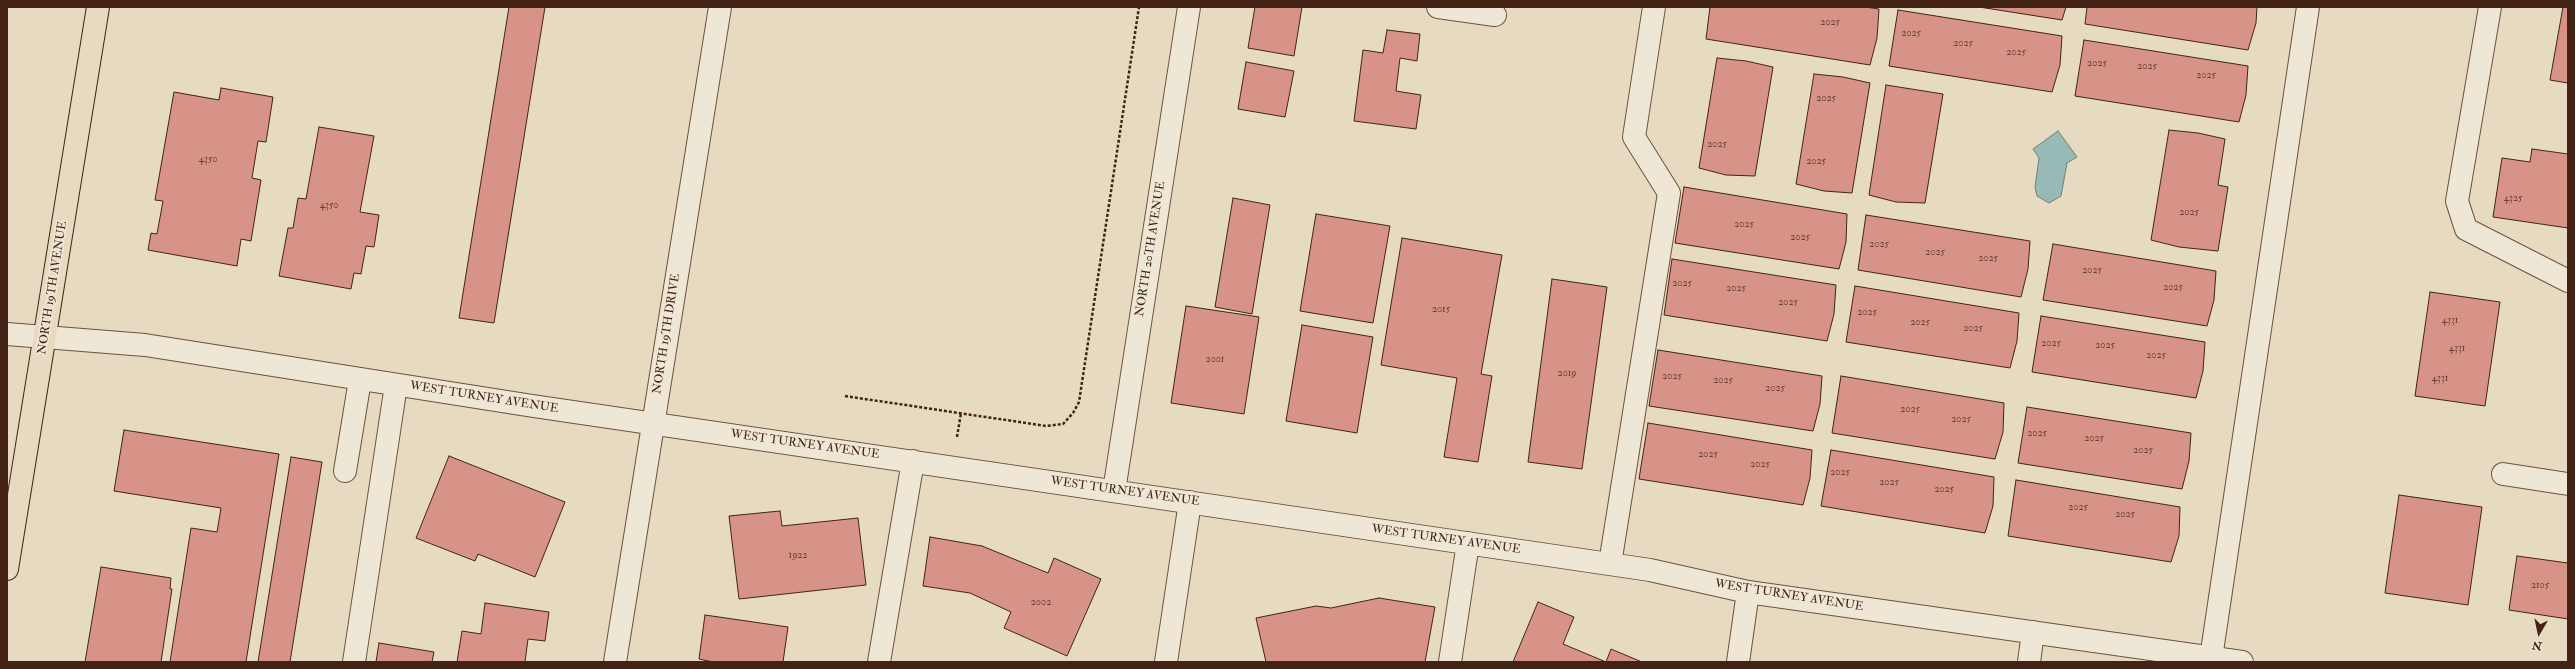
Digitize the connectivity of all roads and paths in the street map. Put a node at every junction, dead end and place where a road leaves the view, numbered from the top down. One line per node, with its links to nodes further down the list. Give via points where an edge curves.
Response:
1 (98, 7): 12 (main road, NORTH 19TH AVENUE)
2 (720, 7): 16 (street, NORTH 19TH DRIVE)
3 (1139, 7): 15 (path, via 1080,394 1074,414 1063,424 1046,426)
4 (1189, 7): 21 (street, NORTH 20TH AVENUE)
5 (1438, 7): 9 (street)
6 (1654, 7): 24 (street, via 1634,137 1668,193)
7 (2308, 7): 28 (street)
8 (2490, 7): 10 (street, via 2457,201 2466,229)
9 (1495, 15)
10 (2568, 281)
11 (7, 334): 12 (street, WEST TURNEY AVENUE)
12 (45, 338): 13 (street, WEST TURNEY AVENUE, via 145,345); 25 (main road, NORTH 19TH AVENUE)
13 (360, 380): 14 (street, WEST TURNEY AVENUE); 18 (street)
14 (396, 385): 16 (street, WEST TURNEY AVENUE); 29 (street)
15 (845, 396)
16 (652, 423): 17 (street, WEST TURNEY AVENUE); 30 (street, NORTH 19TH DRIVE)
17 (913, 461): 21 (street, WEST TURNEY AVENUE); 31 (street)
18 (345, 470)
19 (2503, 474): 20 (street)
20 (2568, 484)
21 (1114, 491): 22 (street, WEST TURNEY AVENUE)
22 (1190, 502): 23 (street, WEST TURNEY AVENUE); 32 (street)
23 (1468, 543): 24 (street, WEST TURNEY AVENUE); 33 (street)
24 (1610, 564): 26 (street, WEST TURNEY AVENUE, via 1650,570)
25 (7, 569)
26 (1748, 592): 27 (street, WEST TURNEY AVENUE); 34 (street)
27 (2033, 632): 28 (street, WEST TURNEY AVENUE); 35 (street)
28 (2211, 658): 36 (street, WEST TURNEY AVENUE)
29 (354, 662)
30 (615, 662)
31 (879, 662)
32 (1166, 662)
33 (1450, 662)
34 (1738, 662)
35 (2029, 662)
36 (2242, 662)

